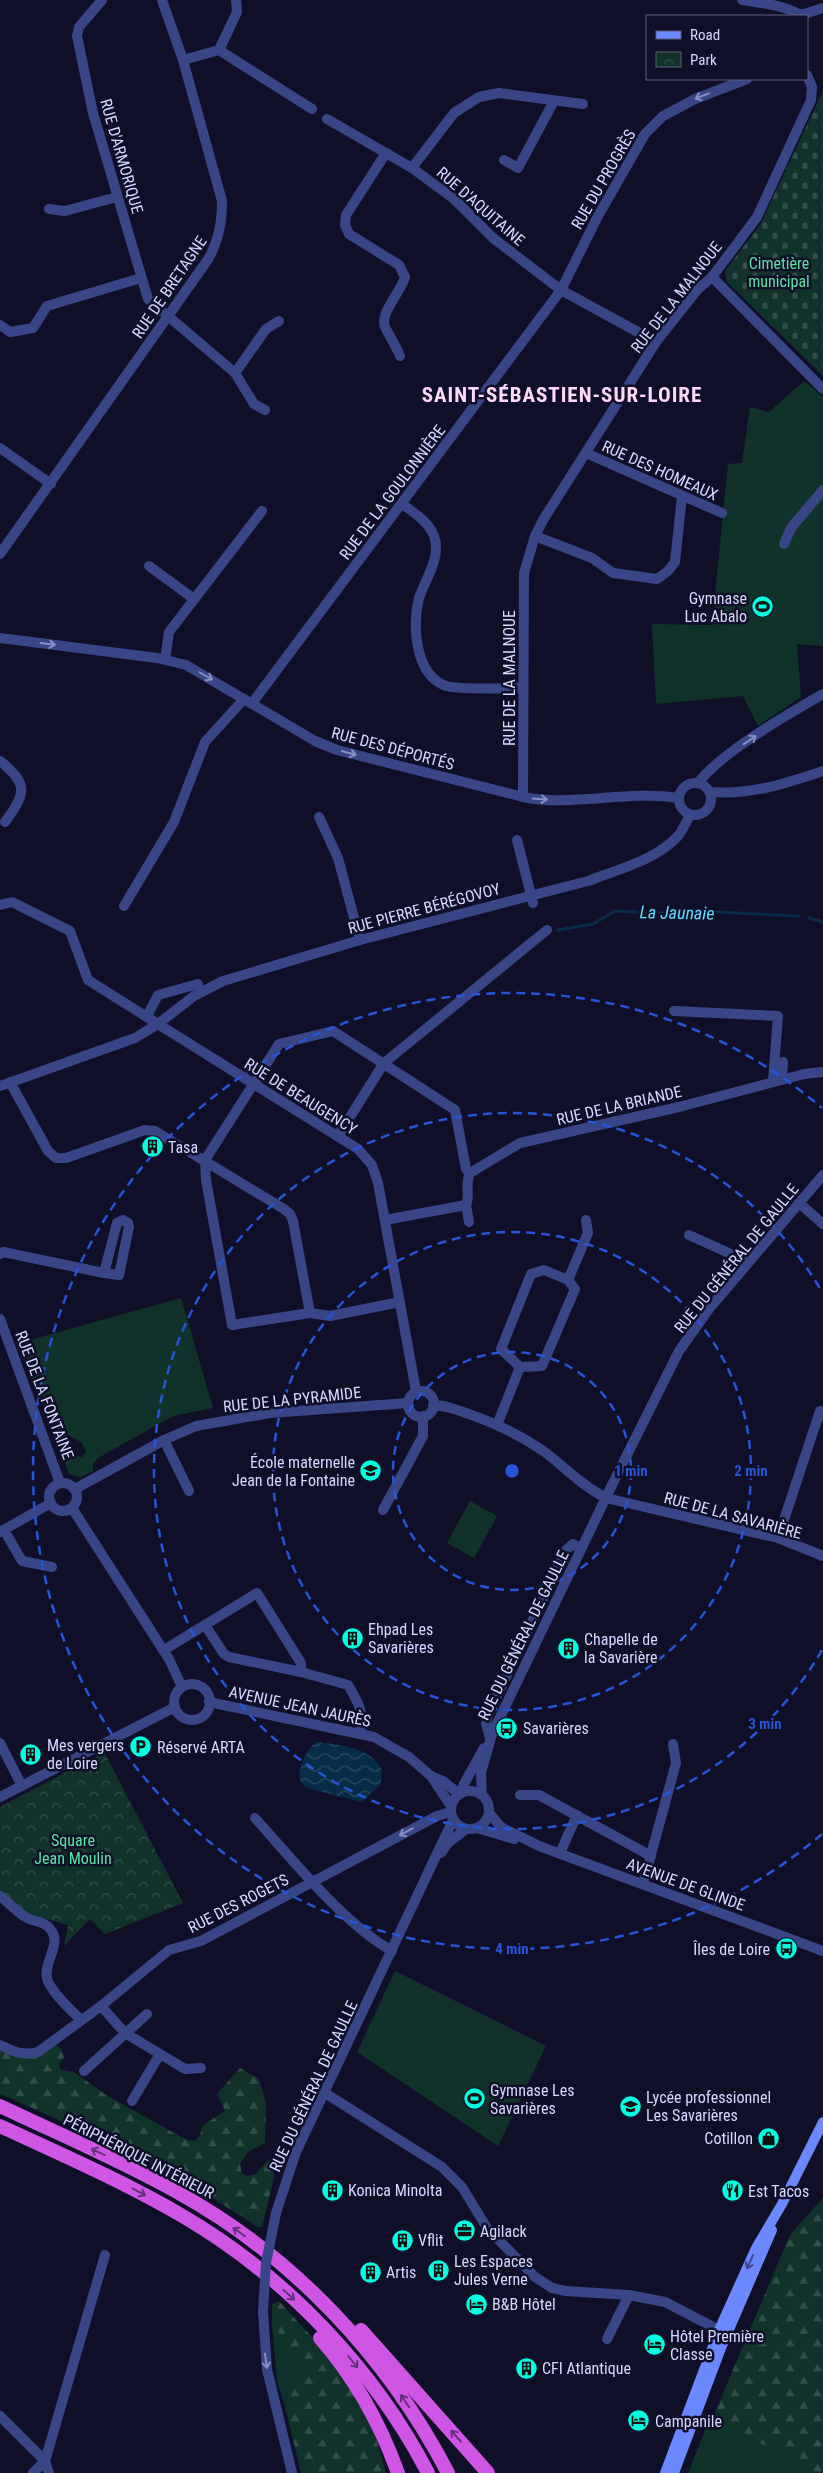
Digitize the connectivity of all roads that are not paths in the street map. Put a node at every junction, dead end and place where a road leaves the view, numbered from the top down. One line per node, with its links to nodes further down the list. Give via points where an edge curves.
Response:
1 (102, 0): 19 (street, RUE D'ARMORIQUE, via 79,27 77,36 93,113)
2 (162, 0): 9 (street, RUE DE BRETAGNE)
3 (236, 0): 8 (street, via 237,12)
4 (742, 0): 6 (street, via 788,8)
5 (823, 8): 7 (street)
6 (799, 15)
7 (804, 15)
8 (219, 50): 9 (street); 14 (street)
9 (183, 60): 24 (street, RUE DE BRETAGNE, via 222,201 222,223 209,258)
10 (808, 77): 21 (street, RUE DE LA MALNOUE, via 812,87 811,100 757,217)
11 (744, 80): 23 (street, RUE DU PROGRÈS, one-way to 23, via 695,99 663,116 645,134)
12 (554, 101): 13 (street); 17 (street, via 518,168); 18 (street, via 499,93 479,97 454,113)
13 (583, 104)
14 (312, 109)
15 (328, 119): 16 (street, RUE D'AQUITAINE)
16 (386, 153): 18 (street, RUE D'AQUITAINE); 28 (street, via 346,215 345,225 349,234 399,265 405,277 385,313 384,326)
17 (504, 160)
18 (412, 168): 23 (street, RUE D'AQUITAINE, via 454,199 493,238)
19 (117, 197): 20 (street, via 65,211); 22 (street, RUE D'ARMORIQUE)
20 (49, 209)
21 (712, 277): 27 (street, RUE DE LA MALNOUE, via 698,289); 30 (street)
22 (141, 278): 24 (street, RUE D'ARMORIQUE, via 148,299); 26 (street, via 47,306 33,328 10,332)
23 (561, 290): 27 (street); 37 (street, RUE DE LA GOULONNIÈRE)
24 (168, 317): 29 (street, RUE D'ARMORIQUE); 34 (street, RUE DE BRETAGNE)
25 (279, 321): 29 (street, via 266,329)
26 (0, 326)
27 (656, 342): 33 (street, RUE DE LA MALNOUE)
28 (400, 356)
29 (235, 373): 31 (street, RUE D'ARMORIQUE, via 254,404)
30 (823, 389)
31 (265, 410)
32 (0, 448): 34 (street)
33 (586, 453): 36 (street, RUE DES HOMEAUX); 40 (street, RUE DE LA MALNOUE)
34 (51, 484): 42 (street, RUE DE BRETAGNE)
35 (823, 490): 41 (street, via 791,528)
36 (682, 496): 39 (street, RUE DES HOMEAUX); 40 (street, via 675,562 657,579 613,573 592,558)
37 (402, 504): 47 (street, via 428,524 435,538 435,555 419,600 416,631 422,665 433,680 448,686); 49 (street, RUE DE LA GOULONNIÈRE)
38 (262, 511): 44 (street)
39 (722, 513)
40 (535, 536): 47 (street, RUE DE LA MALNOUE, via 524,573)
41 (784, 544)
42 (0, 554)
43 (150, 566): 44 (street)
44 (194, 599): 46 (street, via 169,632)
45 (0, 638): 46 (street, RUE DES DÉPORTÉS, one-way to 46)
46 (165, 660): 49 (street, RUE DES DÉPORTÉS, one-way to 49, via 186,665)
47 (523, 688): 55 (street, RUE DE LA MALNOUE)
48 (823, 694): 52 (street, one-way to 48, via 710,768)
49 (249, 701): 55 (street, RUE DES DÉPORTÉS, one-way to 55, via 315,741 337,750); 64 (street, RUE DE LA GOULONNIÈRE, via 205,742 174,822)
50 (0, 761): 60 (street, via 12,770 22,786 21,800)
51 (823, 771): 54 (street, via 764,790)
52 (698, 783): 53 (street); 56 (street, via 685,786)
53 (710, 792): 54 (street); 57 (street)
54 (734, 794): 57 (street)
55 (523, 797): 56 (street, RUE DES DÉPORTÉS, one-way to 56, via 544,800)
56 (678, 798): 58 (street, via 682,810)
57 (710, 806): 58 (street, via 704,813)
58 (690, 815): 62 (street, RUE PIERRE BÉRÉGOVOY, via 680,834 650,857)
59 (319, 817): 66 (street, via 338,858)
60 (5, 822)
61 (518, 840): 62 (street)
62 (532, 899): 66 (street, RUE PIERRE BÉRÉGOVOY)
63 (0, 905): 69 (street, RUE DE BEAUGENCY, via 12,902 70,931 88,980)
64 (124, 906)
65 (547, 930): 72 (street)
66 (360, 940): 70 (street, RUE PIERRE BÉRÉGOVOY, via 222,981 194,996)
67 (198, 984): 69 (street, via 158,995)
68 (674, 1011): 74 (street, via 778,1016)
69 (147, 1016): 70 (street, RUE DE BEAUGENCY)
70 (158, 1024): 75 (street, via 135,1038); 76 (street, RUE DE BEAUGENCY)
71 (783, 1062): 74 (street)
72 (384, 1063): 76 (street, via 332,1031 278,1044); 78 (street); 80 (street, via 455,1110 466,1169)
73 (823, 1072): 74 (street, RUE DE LA BRIANDE)
74 (777, 1080): 80 (street, RUE DE LA BRIANDE, via 679,1107 520,1143)
75 (10, 1082): 77 (street); 79 (street, via 48,1151 56,1158 66,1158 146,1130 155,1131)
76 (253, 1083): 78 (street, RUE DE BEAUGENCY); 79 (street)
77 (0, 1086)
78 (338, 1136): 84 (street, RUE DE BEAUGENCY, via 358,1149 372,1165)
79 (205, 1160): 94 (street, via 290,1214); 94 (street, via 232,1325)
80 (470, 1173): 83 (street, via 466,1182)
81 (823, 1175): 82 (street, RUE DU GÉNÉRAL DE GAULLE)
82 (799, 1203): 87 (street); 90 (street, RUE DU GÉNÉRAL DE GAULLE)
83 (466, 1205): 84 (street); 86 (street)
84 (385, 1220): 93 (street, RUE DE BEAUGENCY)
85 (586, 1220): 92 (street, via 588,1233)
86 (469, 1222)
87 (823, 1224)
88 (690, 1235): 90 (street)
89 (0, 1254): 91 (street, via 4,1252)
90 (750, 1260): 107 (street, RUE DU GÉNÉRAL DE GAULLE, via 709,1309 680,1352)
91 (104, 1273): 91 (street, via 116,1223 123,1220 130,1227 119,1276)
92 (568, 1280): 96 (street, via 575,1289 542,1366); 96 (street, via 544,1270 531,1274 501,1349)
93 (400, 1302): 94 (street, via 330,1316); 97 (street, RUE DE BEAUGENCY)
94 (310, 1314)
95 (1, 1322): 104 (street, RUE DE LA FONTAINE)
96 (520, 1367): 102 (street)
97 (416, 1392): 98 (street, via 410,1396); 99 (street, via 429,1394)
98 (408, 1404): 101 (street, via 412,1413); 103 (street, RUE DE LA PYRAMIDE, via 244,1416 196,1426)
99 (433, 1406): 101 (street); 102 (street, via 440,1404)
100 (823, 1412): 112 (street, via 820,1411)
101 (423, 1416): 110 (street, via 423,1436)
102 (497, 1425): 107 (street, via 542,1450 592,1491)
103 (164, 1440): 105 (street, RUE DE LA PYRAMIDE); 106 (street)
104 (60, 1483): 105 (street, via 70,1484); 108 (street, via 50,1491)
105 (75, 1489): 109 (street, via 78,1497)
106 (189, 1491)
107 (606, 1498): 112 (street, RUE DE LA SAVARIÈRE); 122 (street, RUE DU GÉNÉRAL DE GAULLE)
108 (51, 1503): 109 (street, via 61,1510); 111 (street)
109 (72, 1508): 116 (street)
110 (383, 1510)
111 (2, 1531): 114 (street, via 22,1561)
112 (778, 1538): 113 (street, RUE DE LA SAVARIÈRE)
113 (823, 1556)
114 (52, 1567)
115 (205, 1625): 116 (street); 117 (street, via 224,1654 230,1657); 117 (street, via 258,1593 301,1663)
116 (164, 1650): 118 (street)
117 (301, 1672): 121 (street, via 348,1686 361,1708)
118 (182, 1687): 119 (street, via 191,1684 201,1687 207,1692); 120 (street, via 175,1696)
119 (209, 1702): 120 (street, via 205,1714 193,1720 182,1717); 121 (street, AVENUE JEAN JAURÈS)
120 (174, 1707): 126 (street)
121 (360, 1732): 125 (street, AVENUE JEAN JAURÈS, via 388,1743)
122 (491, 1736): 127 (street, RUE DU GÉNÉRAL DE GAULLE); 129 (street, RUE DU GÉNÉRAL DE GAULLE, via 481,1777)
123 (0, 1743): 126 (street)
124 (673, 1744): 139 (street, via 676,1762)
125 (431, 1776): 127 (street, AVENUE JEAN JAURÈS); 131 (street, AVENUE JEAN JAURÈS)
126 (22, 1786): 130 (street)
127 (460, 1794): 129 (street, via 472,1791); 131 (street)
128 (520, 1795): 133 (street, via 538,1795)
129 (482, 1796): 132 (street, via 488,1803)
130 (0, 1797)
131 (452, 1812): 136 (street, via 458,1826); 140 (street, RUE DU GÉNÉRAL DE GAULLE); 141 (street, RUE DES ROGETS, one-way to 141, via 437,1816)
132 (489, 1813): 135 (street); 137 (street, AVENUE DE GLINDE, via 501,1827)
133 (578, 1815): 138 (street); 139 (street)
134 (255, 1818): 141 (street)
135 (477, 1828): 136 (street); 137 (street, AVENUE DE GLINDE)
136 (466, 1829): 140 (street, RUE DU GÉNÉRAL DE GAULLE, via 448,1843)
137 (539, 1846): 138 (street, AVENUE DE GLINDE)
138 (560, 1853): 142 (street, AVENUE DE GLINDE)
139 (651, 1856): 142 (street)
140 (430, 1870): 144 (street, RUE DU GÉNÉRAL DE GAULLE)
141 (312, 1882): 144 (street, via 376,1941); 146 (street, RUE DES ROGETS, via 201,1942 169,1950)
142 (643, 1884): 145 (street, AVENUE DE GLINDE)
143 (0, 1896): 148 (street, via 21,1914 43,1922 52,1930 55,1939 46,1977)
144 (392, 1950): 154 (street, RUE DU GÉNÉRAL DE GAULLE)
145 (823, 1951)
146 (101, 2006): 148 (street, RUE DES ROGETS); 149 (street)
147 (147, 2014): 149 (street)
148 (81, 2020): 150 (street, RUE DES ROGETS, via 38,2052 27,2055 15,2053)
149 (125, 2033): 151 (street); 153 (street)
150 (0, 2045)
151 (160, 2054): 152 (street, via 185,2069); 155 (street)
152 (201, 2068)
153 (84, 2071)
154 (325, 2093): 161 (street, via 442,2167 462,2187 487,2228 535,2277 566,2292); 170 (street, RUE DU GÉNÉRAL DE GAULLE, one-way to 170, bridge, via 289,2168 266,2263 263,2312 268,2377)
155 (132, 2101)
156 (0, 2106): 162 (highway, PÉRIPHÉRIQUE INTÉRIEUR, one-way to 156, via 253,2242 178,2192)
157 (823, 2122): 159 (main road)
158 (0, 2126): 163 (highway, one-way to 163, via 133,2189 188,2219 248,2260)
159 (782, 2204): 164 (main road, one-way to 164, via 756,2248); 176 (main road, via 721,2348)
160 (105, 2255): 167 (street)
161 (629, 2295): 164 (street, via 665,2302); 165 (street)
162 (318, 2296): 173 (highway, PÉRIPHÉRIQUE INTÉRIEUR, one-way to 162, via 424,2429 390,2379); 174 (highway, one-way to 162, via 334,2302)
163 (308, 2313): 171 (highway, via 314,2331 360,2391 385,2437); 172 (highway, one-way to 172, via 372,2385)
164 (719, 2330): 175 (main road)
165 (607, 2339)
166 (0, 2416): 167 (street)
167 (44, 2460): 168 (street); 169 (street)
168 (33, 2473)
169 (49, 2473)
170 (292, 2473)
171 (398, 2473)
172 (428, 2473)
173 (448, 2473)
174 (488, 2473)
175 (665, 2473)
176 (674, 2473)

